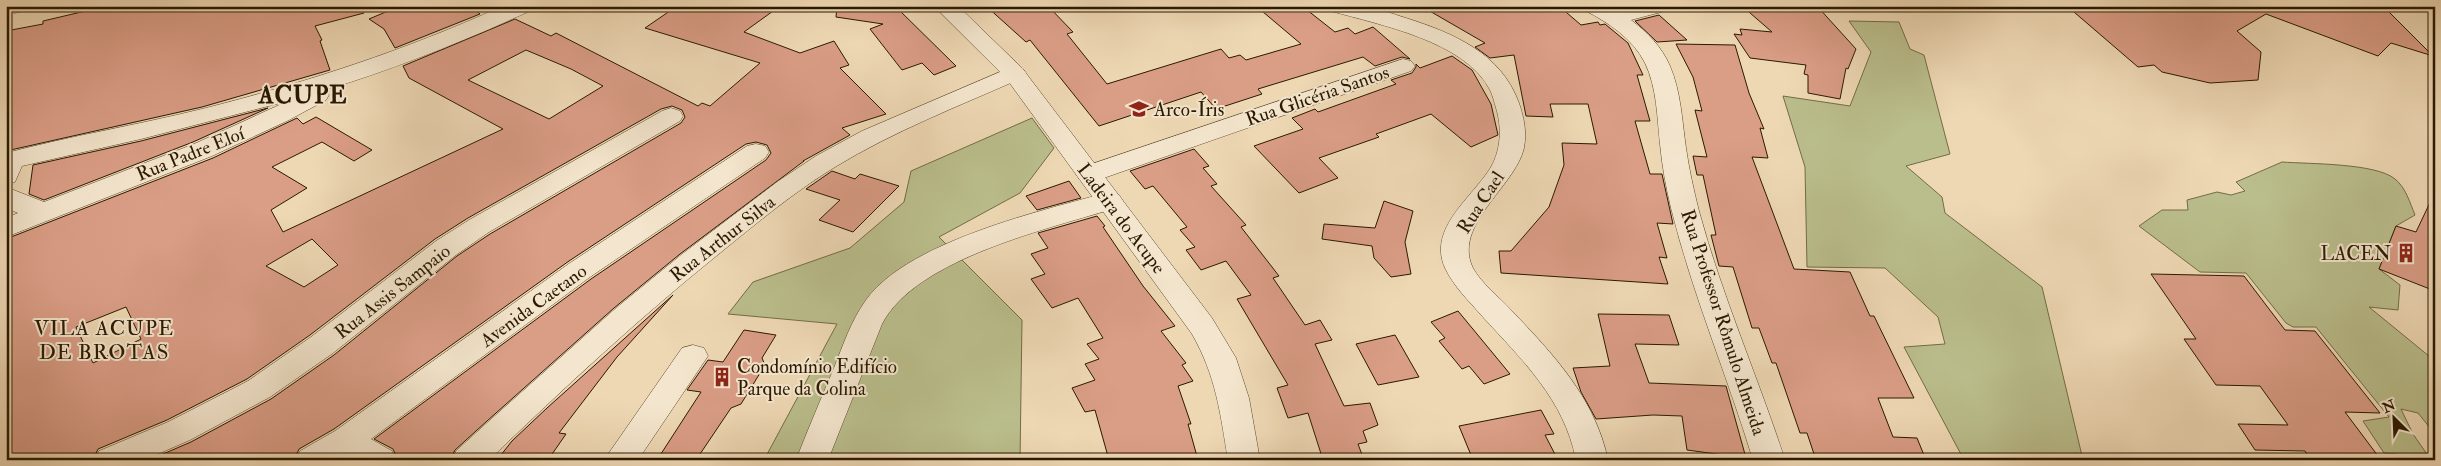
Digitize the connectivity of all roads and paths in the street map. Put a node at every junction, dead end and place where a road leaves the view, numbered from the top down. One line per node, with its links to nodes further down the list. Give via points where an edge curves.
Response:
1 (522, 6): 7 (street, Rua Padre Eloí, via 480,26)
2 (945, 6): 8 (street, Ladeira do Acupe)
3 (1339, 6): 26 (street, Rua Cael, via 1413,29 1459,48 1485,66 1505,96 1513,127 1509,157 1457,234 1457,263 1566,395 1583,425)
4 (1657, 6): 5 (street)
5 (1605, 10): 27 (street, Rua Professor Rômulo Almeida, via 1646,47 1657,64 1667,95 1677,172 1690,228)
6 (1403, 66): 12 (street, Rua Glicéria Santos)
7 (369, 69): 11 (street, Rua Padre Eloí); 15 (street, Rua Padre Eloí, via 335,84 291,110 228,138)
8 (1014, 73): 12 (street, Ladeira do Acupe); 22 (street, Rua Arthur Silva, via 853,146 782,190 641,302 558,374)
9 (671, 116): 19 (street, Rua Assis Sampaio, via 479,226 258,389 179,430)
10 (756, 152): 18 (street, Avenida Caetano, via 580,270)
11 (9, 168)
12 (1089, 174): 14 (street, Ladeira do Acupe)
13 (6, 196): 15 (street)
14 (1110, 201): 24 (street, via 945,256 911,275 882,300 864,329); 25 (street, Ladeira do Acupe, via 1202,326 1221,358 1233,398)
15 (43, 212): 16 (street, Rua Padre Eloí)
16 (6, 228)
17 (693, 356): 23 (street)
18 (346, 440): 20 (street, Avenida Caetano); 21 (street)
19 (111, 460)
20 (312, 460)
21 (380, 460)
22 (468, 460)
23 (620, 460)
24 (812, 460)
25 (1244, 460)
26 (1592, 460)
27 (1769, 460)

